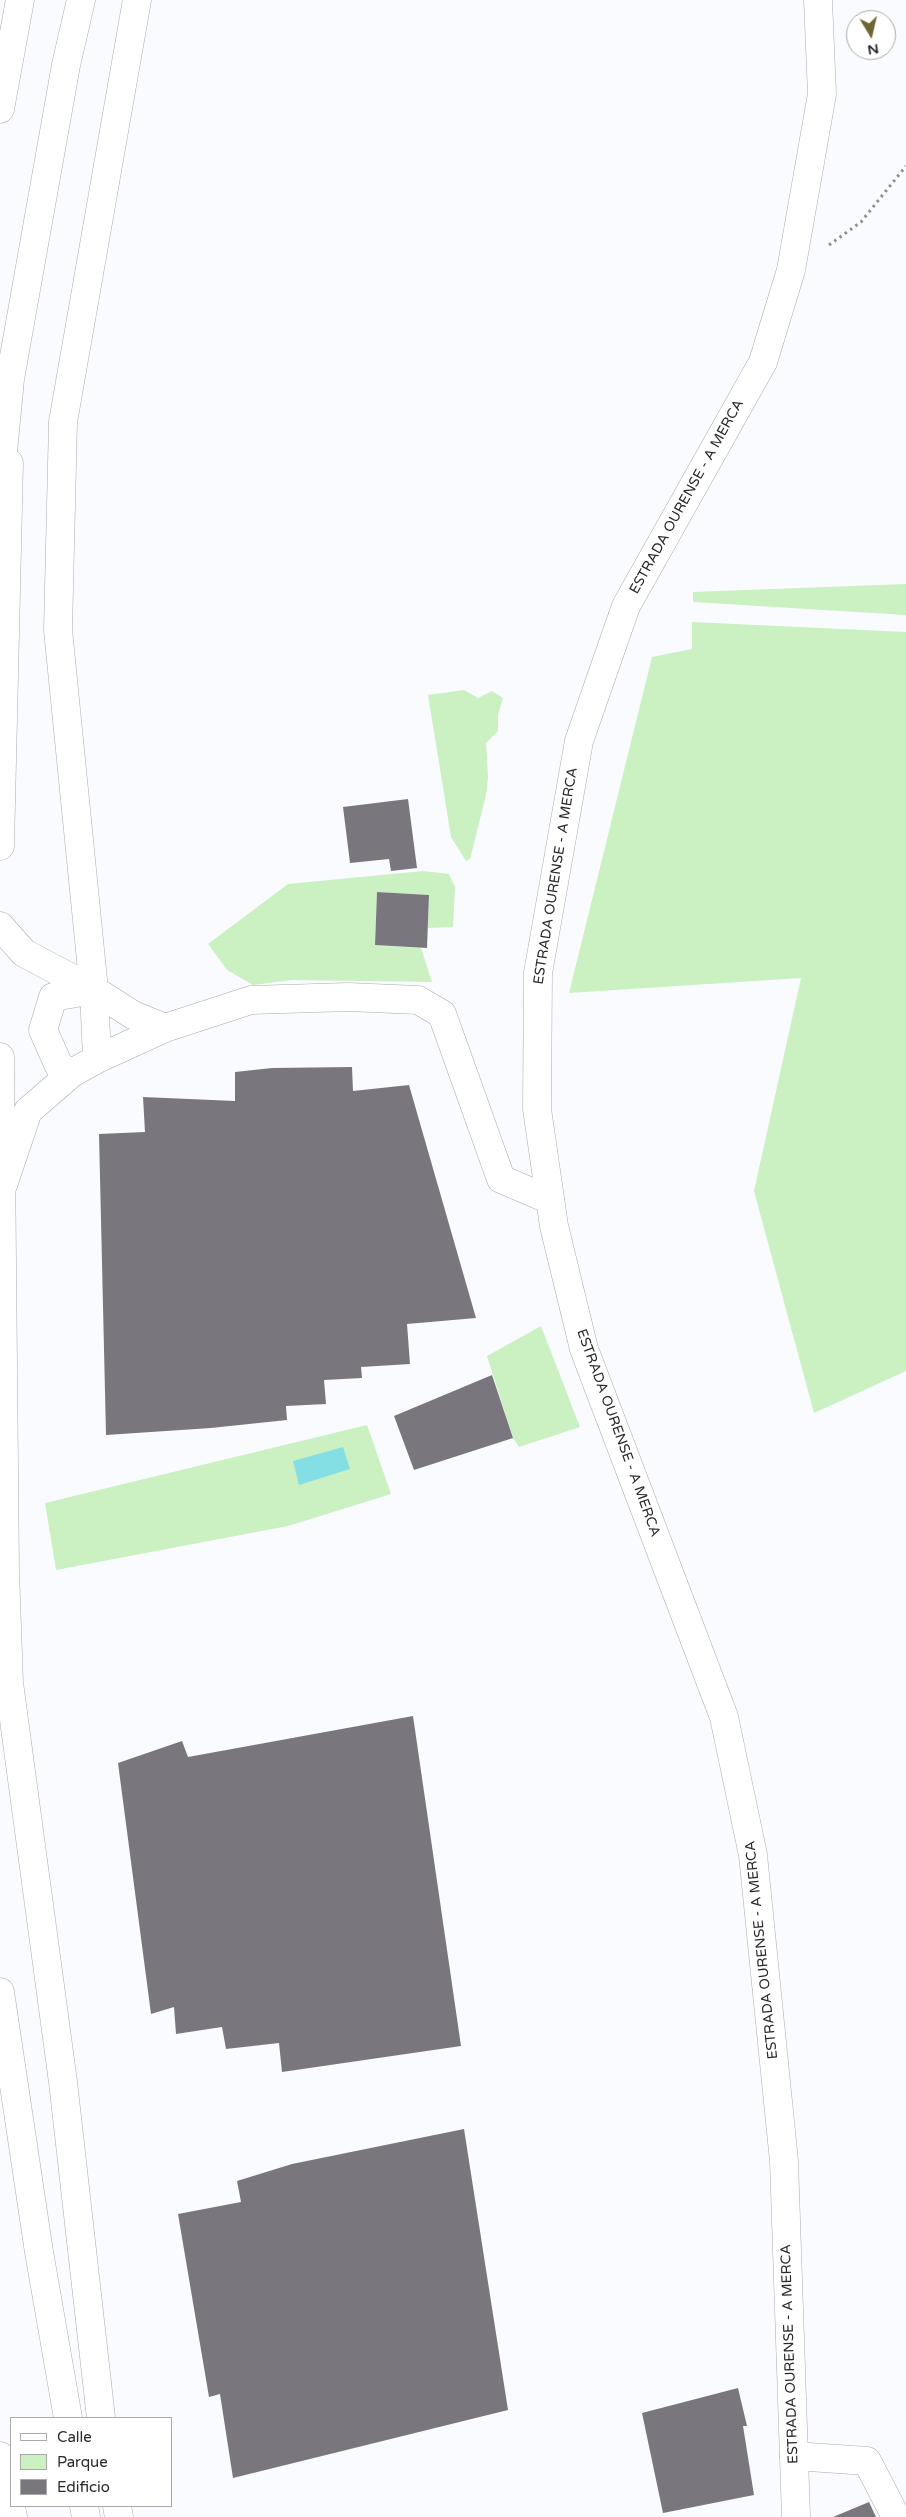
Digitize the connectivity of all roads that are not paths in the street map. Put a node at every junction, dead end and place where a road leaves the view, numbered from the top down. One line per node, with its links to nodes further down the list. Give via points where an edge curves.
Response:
1 (20, 0): 5 (main road)
2 (81, 0): 6 (main road, via 66,65)
3 (137, 0): 10 (main road, via 63,422 58,630)
4 (818, 0): 16 (main road, ESTRADA OURENSE - A MERCA, via 822,94 791,270 763,362 626,606 579,741 538,974 537,1109)
5 (0, 109)
6 (10, 379): 7 (main road); 8 (main road)
7 (0, 483)
8 (0, 846)
9 (0, 926): 10 (main road, via 24,953)
10 (94, 990): 11 (main road, via 133,1015); 13 (main road); 14 (main road, via 53,997 43,1030 59,1066)
11 (165, 1028): 13 (main road); 16 (main road, via 251,1000 348,997 418,1000 442,1014 501,1179)
12 (0, 1057): 15 (main road)
13 (97, 1059): 14 (main road)
14 (72, 1073): 15 (main road, via 28,1111)
15 (2, 1186): 19 (main road, via 9,1682 63,2082)
16 (550, 1200): 21 (main road, ESTRADA OURENSE - A MERCA, via 584,1349 724,1717 753,1855 784,2160)
17 (0, 1992): 18 (main road)
18 (68, 2417)
19 (101, 2417)
20 (0, 2456): 22 (main road)
21 (794, 2456): 23 (main road, ESTRADA OURENSE - A MERCA); 24 (main road, via 867,2461)
22 (10, 2507)
23 (796, 2517)
24 (896, 2517)

